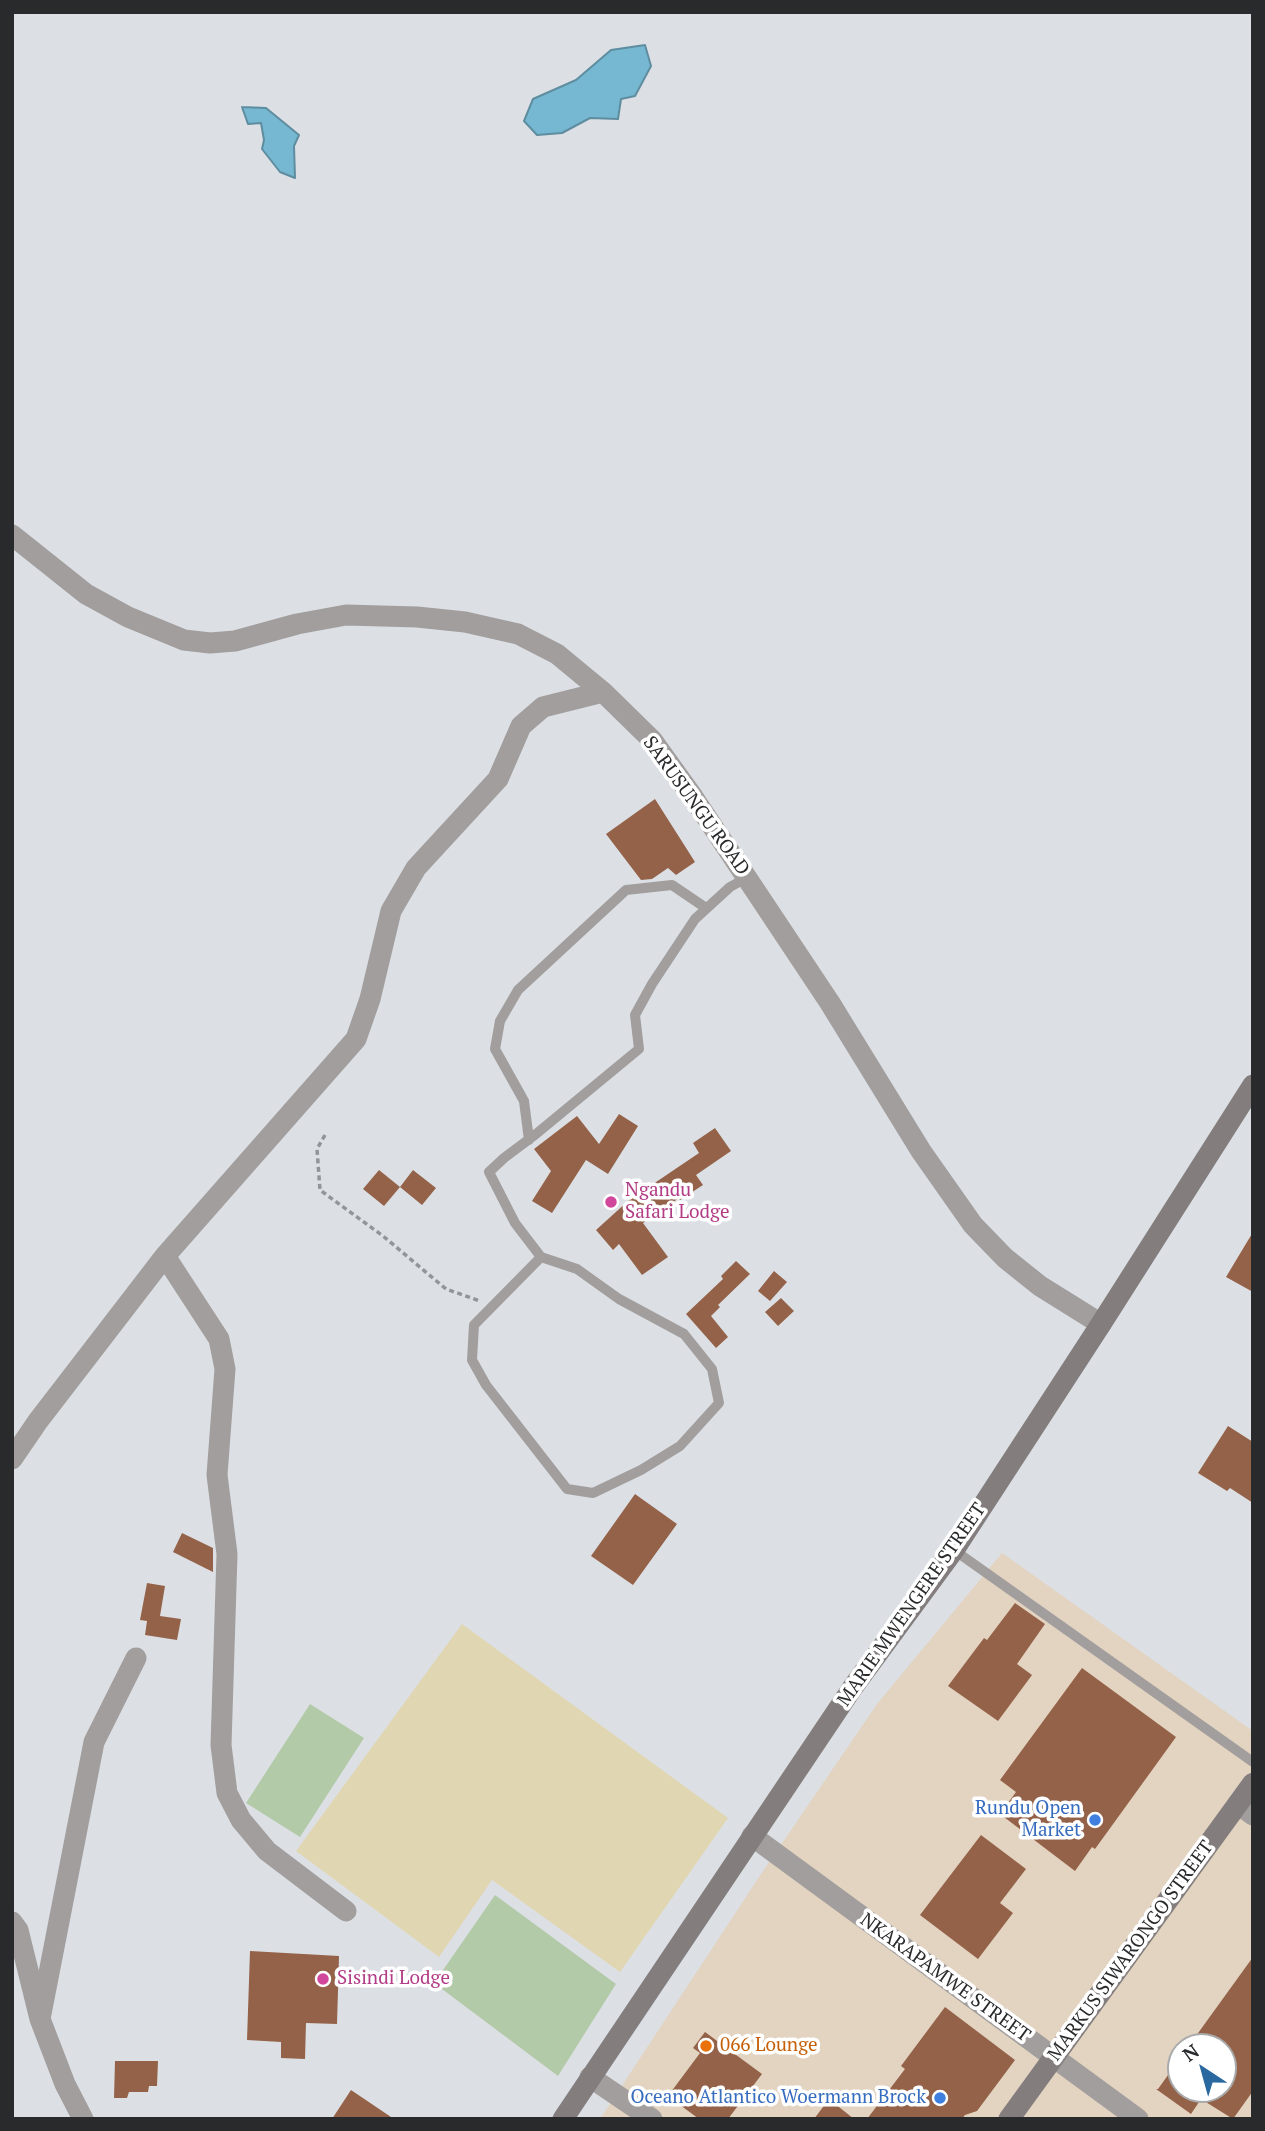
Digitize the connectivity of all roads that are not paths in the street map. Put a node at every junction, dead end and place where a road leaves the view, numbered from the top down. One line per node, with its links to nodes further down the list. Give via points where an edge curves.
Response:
1 (12, 535): 2 (street, SARUSUNGU ROAD, via 86,594 184,639 235,640 346,615 465,622 518,634 538,644)
2 (603, 692): 3 (street, SARUSUNGU ROAD, via 652,740); 7 (street, via 543,707 522,726 498,779 416,868 391,911 356,1039)
3 (748, 877): 4 (lane); 9 (street, SARUSUNGU ROAD, via 973,1225 1040,1286)
4 (706, 908): 6 (lane, via 635,1015 639,1049); 6 (lane, via 671,885 626,890 518,990 500,1021 495,1049 524,1101)
5 (1253, 1085): 9 (main road, MARIE MWENGERE STREET)
6 (529, 1140): 8 (lane, via 489,1172 515,1223)
7 (165, 1256): 10 (street); 17 (street, via 219,1339 225,1369 217,1475 227,1554 221,1745 227,1793 241,1821 267,1851)
8 (541, 1257): 8 (lane, via 474,1325 472,1360 485,1385 567,1489 593,1493 680,1446 719,1403 712,1369 684,1334 619,1299 577,1269)
9 (1101, 1324): 11 (main road, MARIE MWENGERE STREET)
10 (12, 1458)
11 (954, 1550): 13 (lane); 16 (main road, MARIE MWENGERE STREET)
12 (136, 1658): 19 (street, via 94,1742)
13 (1253, 1762)
14 (1253, 1783): 15 (main road, MARKUS SIWARONGO STREET)
15 (1245, 1809): 20 (main road, MARKUS SIWARONGO STREET)
16 (752, 1836): 20 (street, NKARAPAMWE STREET); 21 (main road, MARIE MWENGERE STREET)
17 (346, 1911)
18 (12, 1922): 19 (street, via 18,1930)
19 (40, 2019): 22 (street)
20 (1054, 2058): 25 (main road, MARKUS SIWARONGO STREET); 26 (street, NKARAPAMWE STREET)
21 (590, 2077): 23 (main road, MARIE MWENGERE STREET); 24 (street)
22 (83, 2119)
23 (563, 2119)
24 (652, 2119)
25 (1009, 2119)
26 (1138, 2119)

